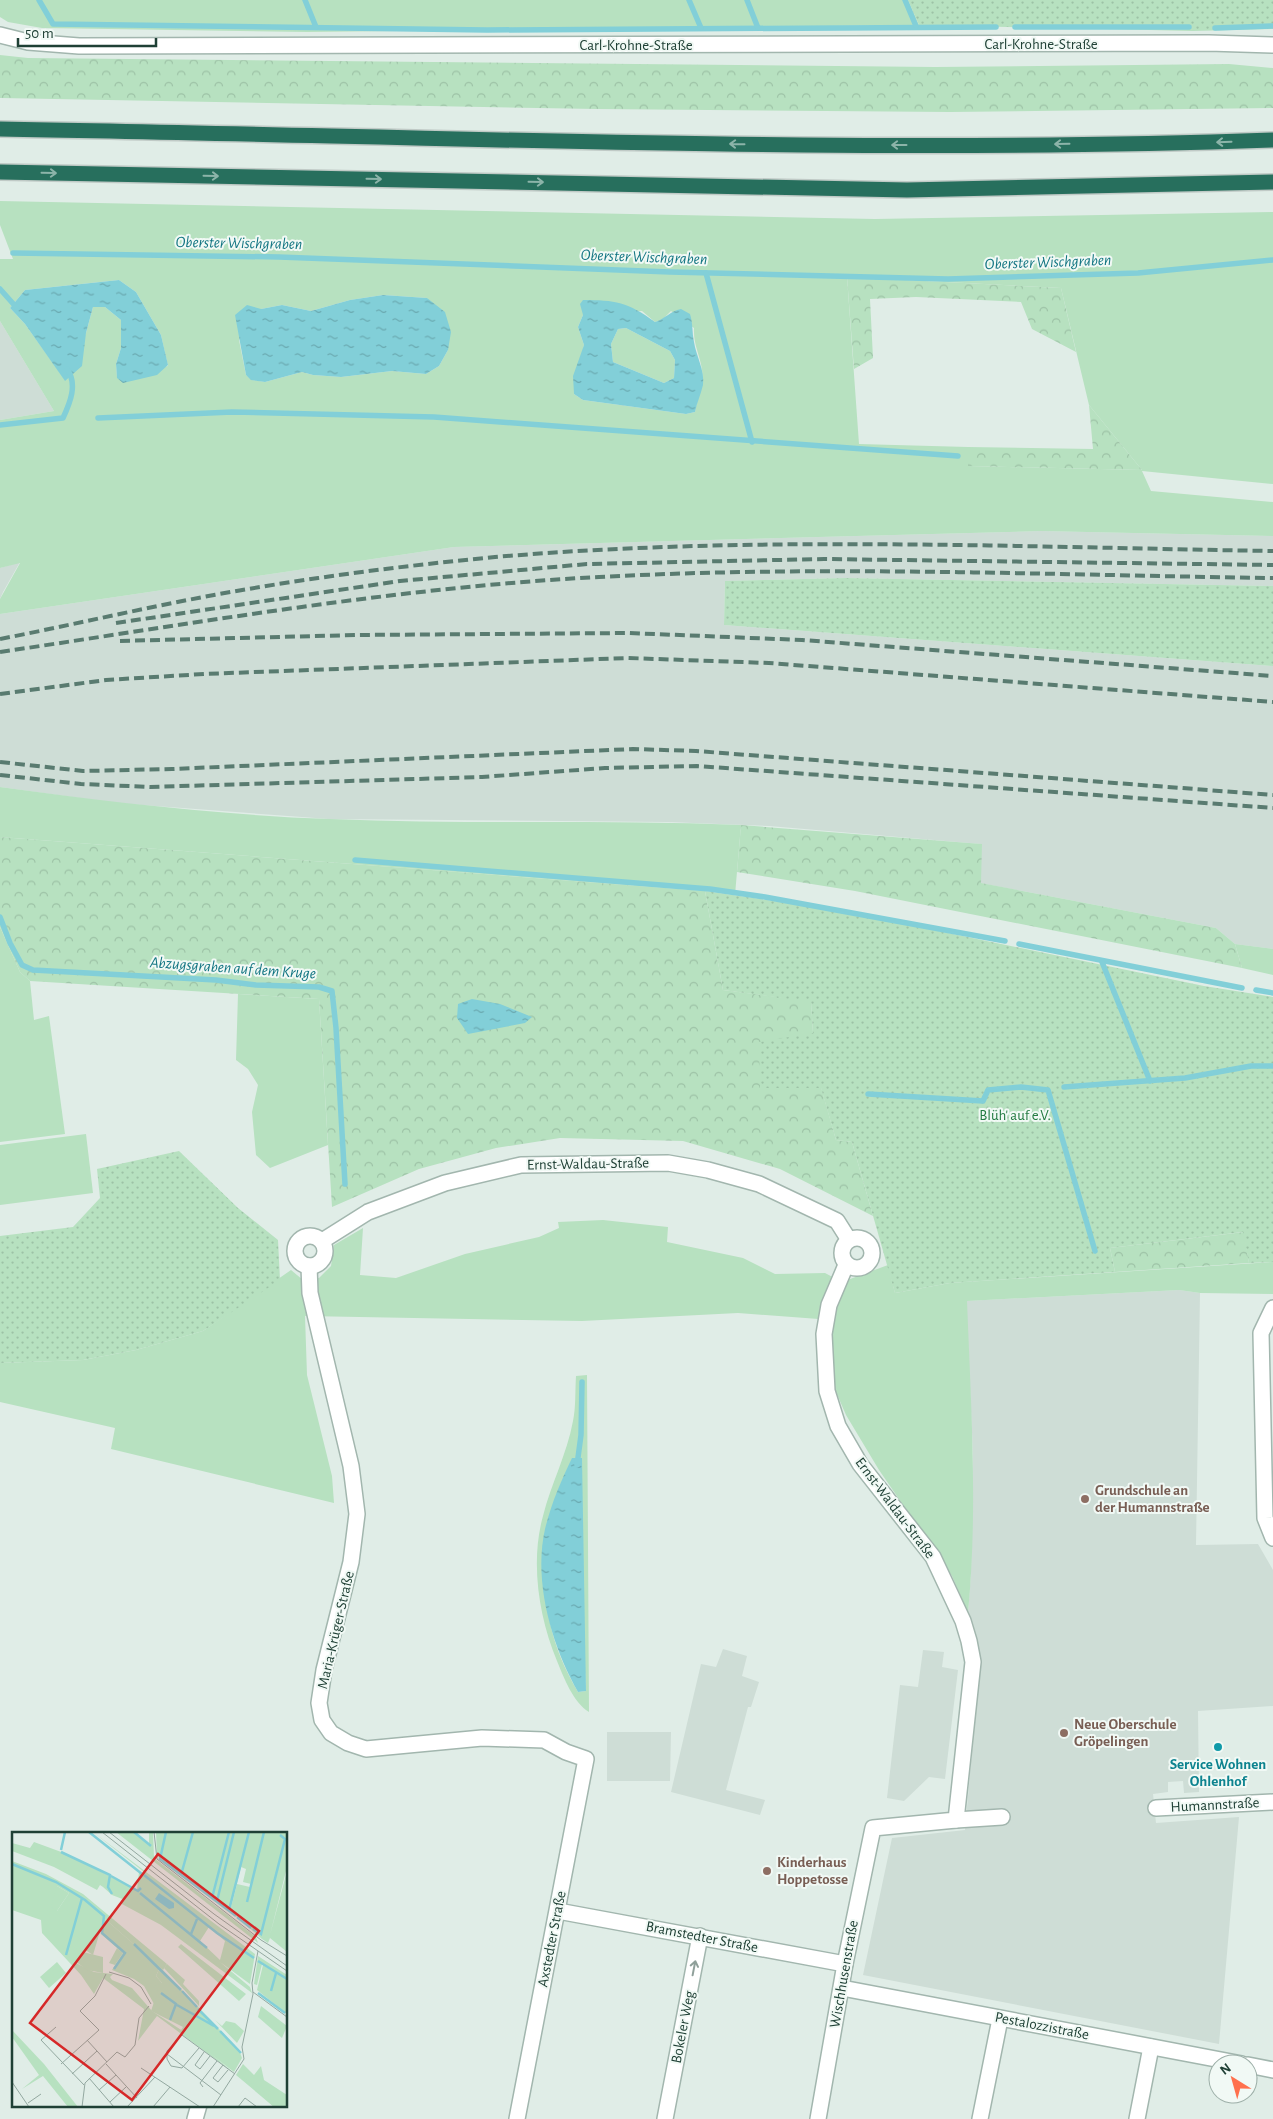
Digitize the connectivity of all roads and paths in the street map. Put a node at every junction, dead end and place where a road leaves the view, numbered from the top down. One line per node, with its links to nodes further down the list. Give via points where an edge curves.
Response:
1 (0, 34): 2 (street, Carl-Krohne-Straße, via 28,42 79,46)
2 (1273, 45)
3 (0, 129): 4 (highway, one-way to 3, via 1158,144 810,145)
4 (1273, 140)
5 (0, 172): 6 (highway, one-way to 6, via 907,190)
6 (1273, 182)
7 (848, 1240): 8 (street, Ernst-Waldau-Straße, via 837,1221 758,1184 668,1163 512,1167 445,1183 368,1212); 9 (street, Ernst-Waldau-Straße, via 842,1249); 9 (street, via 860,1238 866,1241 872,1253 863,1268)
8 (322, 1241): 10 (street, via 324,1258 320,1263); 10 (street, via 308,1236 296,1245 294,1251 298,1261)
9 (846, 1265): 17 (street, Ernst-Waldau-Straße, via 829,1305 824,1334 827,1391 838,1426 860,1464 933,1557 969,1641 973,1662)
10 (309, 1266): 13 (street, Maria-Krüger-Straße, via 310,1293 351,1466 357,1514 351,1562 324,1670 319,1703 322,1720 331,1732 366,1749 482,1738 544,1740)
11 (1273, 1308): 12 (street, via 1261,1333 1265,1518)
12 (1273, 1538)
13 (586, 1759): 18 (street, Axstedter Straße)
14 (1273, 1802): 15 (street, Humannstraße)
15 (1156, 1808)
16 (1002, 1817): 17 (street)
17 (956, 1820): 20 (street, Wischhusenstraße, via 873,1828)
18 (558, 1911): 19 (street, Bramstedter Straße); 29 (street, Axstedter Straße)
19 (700, 1936): 20 (street, Bramstedter Straße); 30 (street, Bokeler Weg, one-way to 19)
20 (845, 1964): 21 (street, Wischhusenstraße)
21 (842, 1988): 22 (street, Pestalozzistraße); 31 (street, Wischhusenstraße)
22 (1000, 2019): 23 (street, Pestalozzistraße); 32 (street)
23 (1151, 2046): 24 (street, Pestalozzistraße); 33 (street)
24 (1208, 2057)
25 (1258, 2067): 26 (street)
26 (1273, 2070)
27 (199, 2106): 28 (street)
28 (196, 2119)
29 (517, 2119)
30 (665, 2119)
31 (818, 2119)
32 (980, 2119)
33 (1137, 2119)

